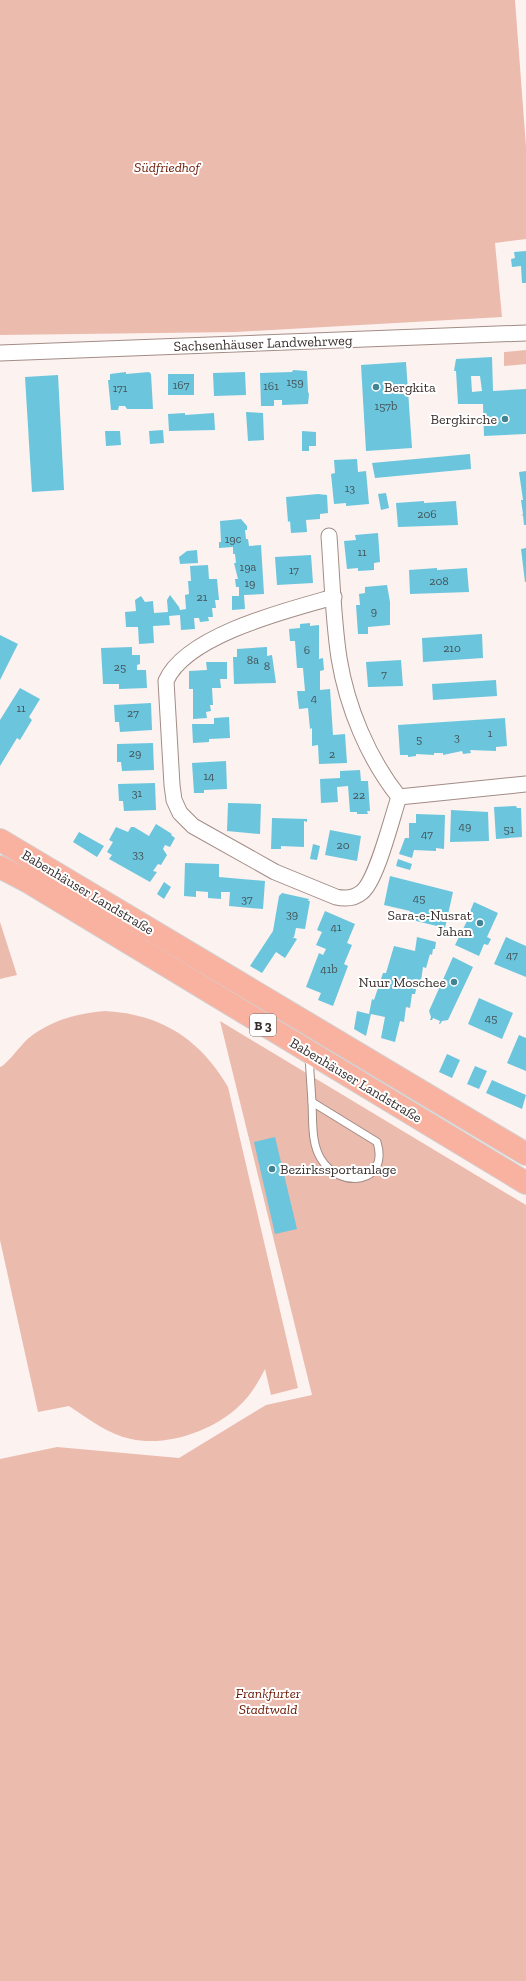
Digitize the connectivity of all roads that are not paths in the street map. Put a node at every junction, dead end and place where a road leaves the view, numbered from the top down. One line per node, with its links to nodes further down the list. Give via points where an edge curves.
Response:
1 (526, 333): 2 (street, Sachsenhäuser Landwehrweg)
2 (0, 353)
3 (329, 536): 4 (street)
4 (334, 597): 6 (street, via 339,658 354,713 376,762); 6 (street, via 268,615 241,626 190,654 170,672 166,682 174,800 180,813 193,826 275,872 343,898 356,896 368,885)
5 (526, 784): 6 (street)
6 (399, 797)
7 (0, 840): 11 (main road, Babenhäuser Landstraße / B 3)
8 (0, 867): 9 (main road, Babenhäuser Landstraße / B 3)
9 (309, 1052): 10 (lane); 12 (main road, Babenhäuser Landstraße / B 3)
10 (312, 1102): 10 (lane, via 315,1145 320,1159 331,1171 350,1180 362,1179 373,1172 378,1164 379,1150 376,1142)
11 (526, 1154)
12 (526, 1183)

